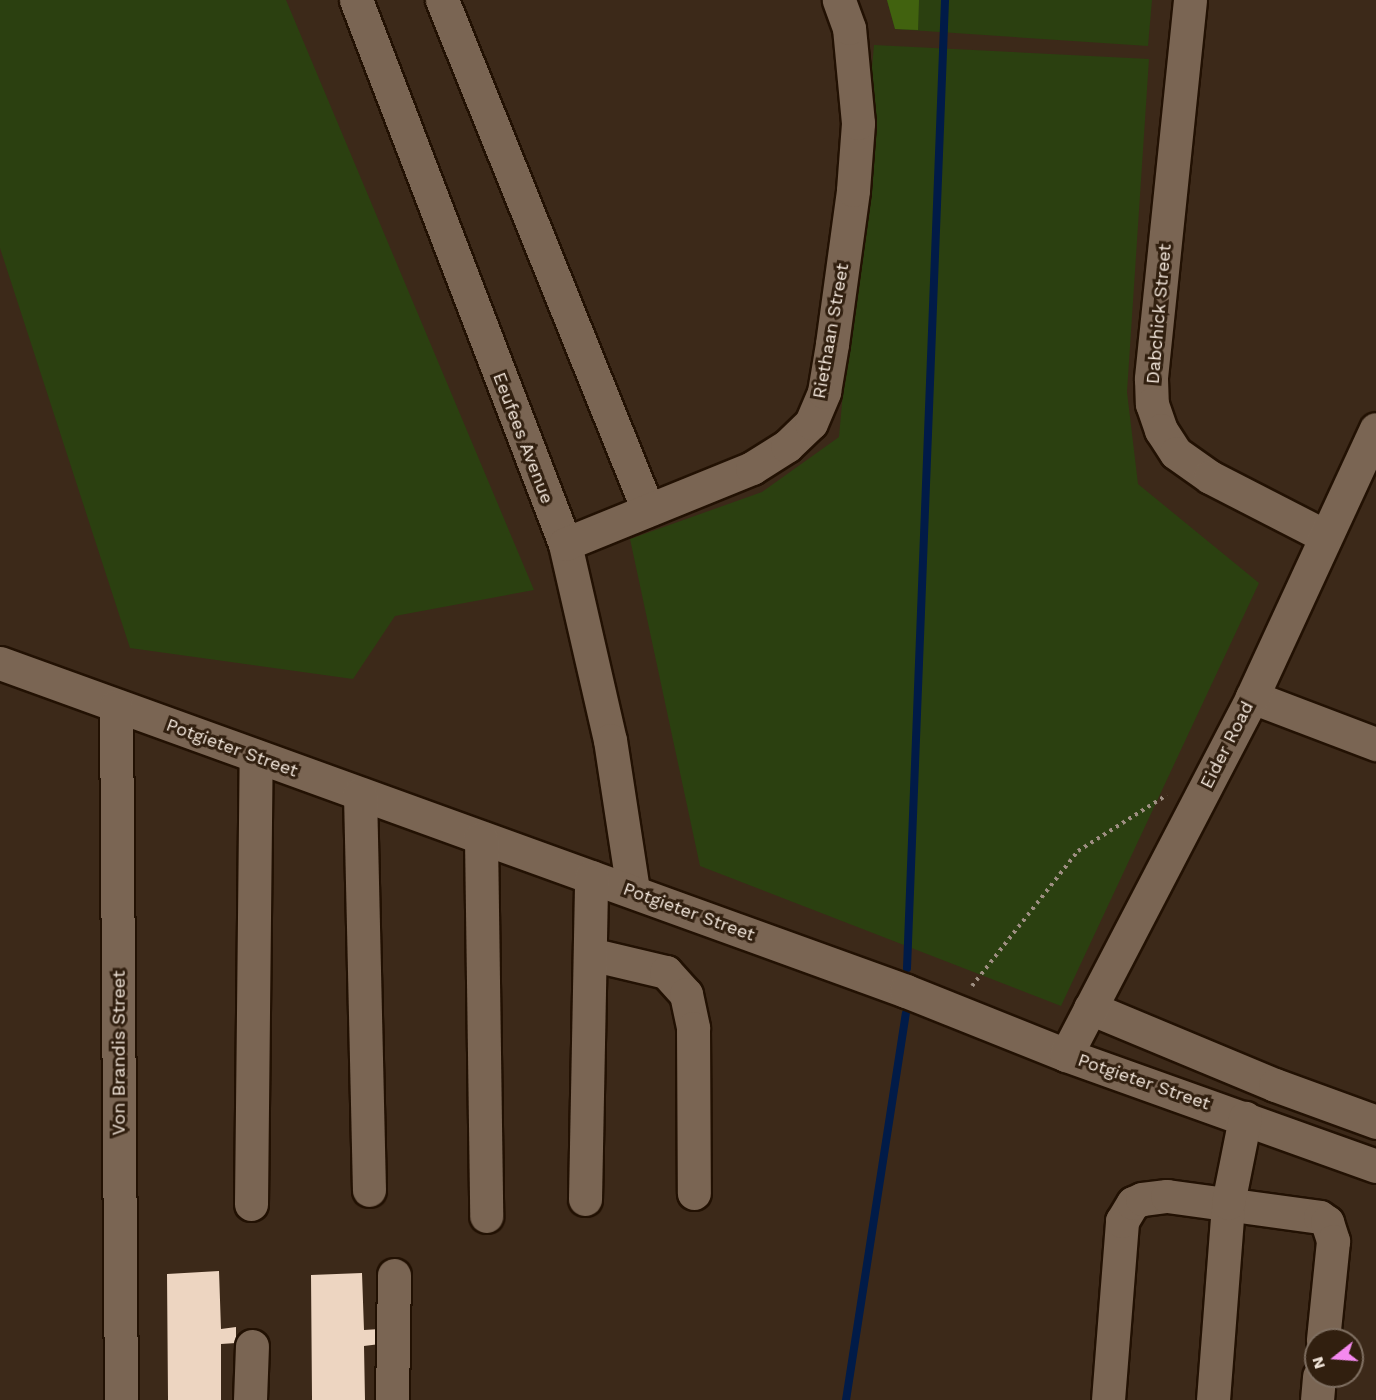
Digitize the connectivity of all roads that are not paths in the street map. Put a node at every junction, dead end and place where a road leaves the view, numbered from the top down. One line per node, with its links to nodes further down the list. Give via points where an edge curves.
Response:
1 (356, 0): 8 (street, Eeufees Avenue)
2 (442, 0): 6 (street)
3 (839, 0): 6 (street, Riethaan Street, via 849,28 858,123 854,190 824,392 811,423 787,446 752,468)
4 (1190, 0): 7 (street, Dabchick Street, via 1151,379 1152,404 1161,430 1176,453 1210,477)
5 (1376, 429): 7 (street, Eider Road)
6 (648, 510): 8 (street, Riethaan Street)
7 (1325, 536): 10 (street, Eider Road)
8 (565, 544): 17 (street, Eeufees Avenue, via 610,740)
9 (0, 663): 11 (street, Potgieter Street)
10 (1251, 697): 12 (street); 19 (street, Eider Road)
11 (116, 706): 13 (street, Potgieter Street); 33 (street, Von Brandis Street)
12 (1376, 744)
13 (256, 756): 14 (street, Potgieter Street); 28 (street)
14 (360, 794): 15 (street, Potgieter Street); 24 (street)
15 (481, 838): 16 (street, Potgieter Street); 29 (street)
16 (591, 877): 17 (street, Potgieter Street); 18 (street)
17 (633, 891): 20 (street, Potgieter Street)
18 (590, 954): 25 (street, via 666,972 686,994 693,1028); 26 (street)
19 (1090, 1008): 20 (street, Eider Road); 22 (street, via 1275,1085)
20 (1066, 1055): 21 (street, Potgieter Street)
21 (1245, 1118): 23 (street, Potgieter Street); 27 (street)
22 (1376, 1122)
23 (1376, 1166)
24 (369, 1190)
25 (694, 1193)
26 (585, 1199)
27 (1228, 1203): 31 (street, via 1320,1217 1327,1222 1333,1241); 36 (street, via 1154,1196 1129,1209 1122,1221); 37 (street)
28 (251, 1204)
29 (486, 1216)
30 (394, 1275): 35 (street)
31 (1324, 1328)
32 (252, 1346): 34 (street)
33 (121, 1400)
34 (250, 1400)
35 (392, 1400)
36 (1108, 1400)
37 (1213, 1400)

